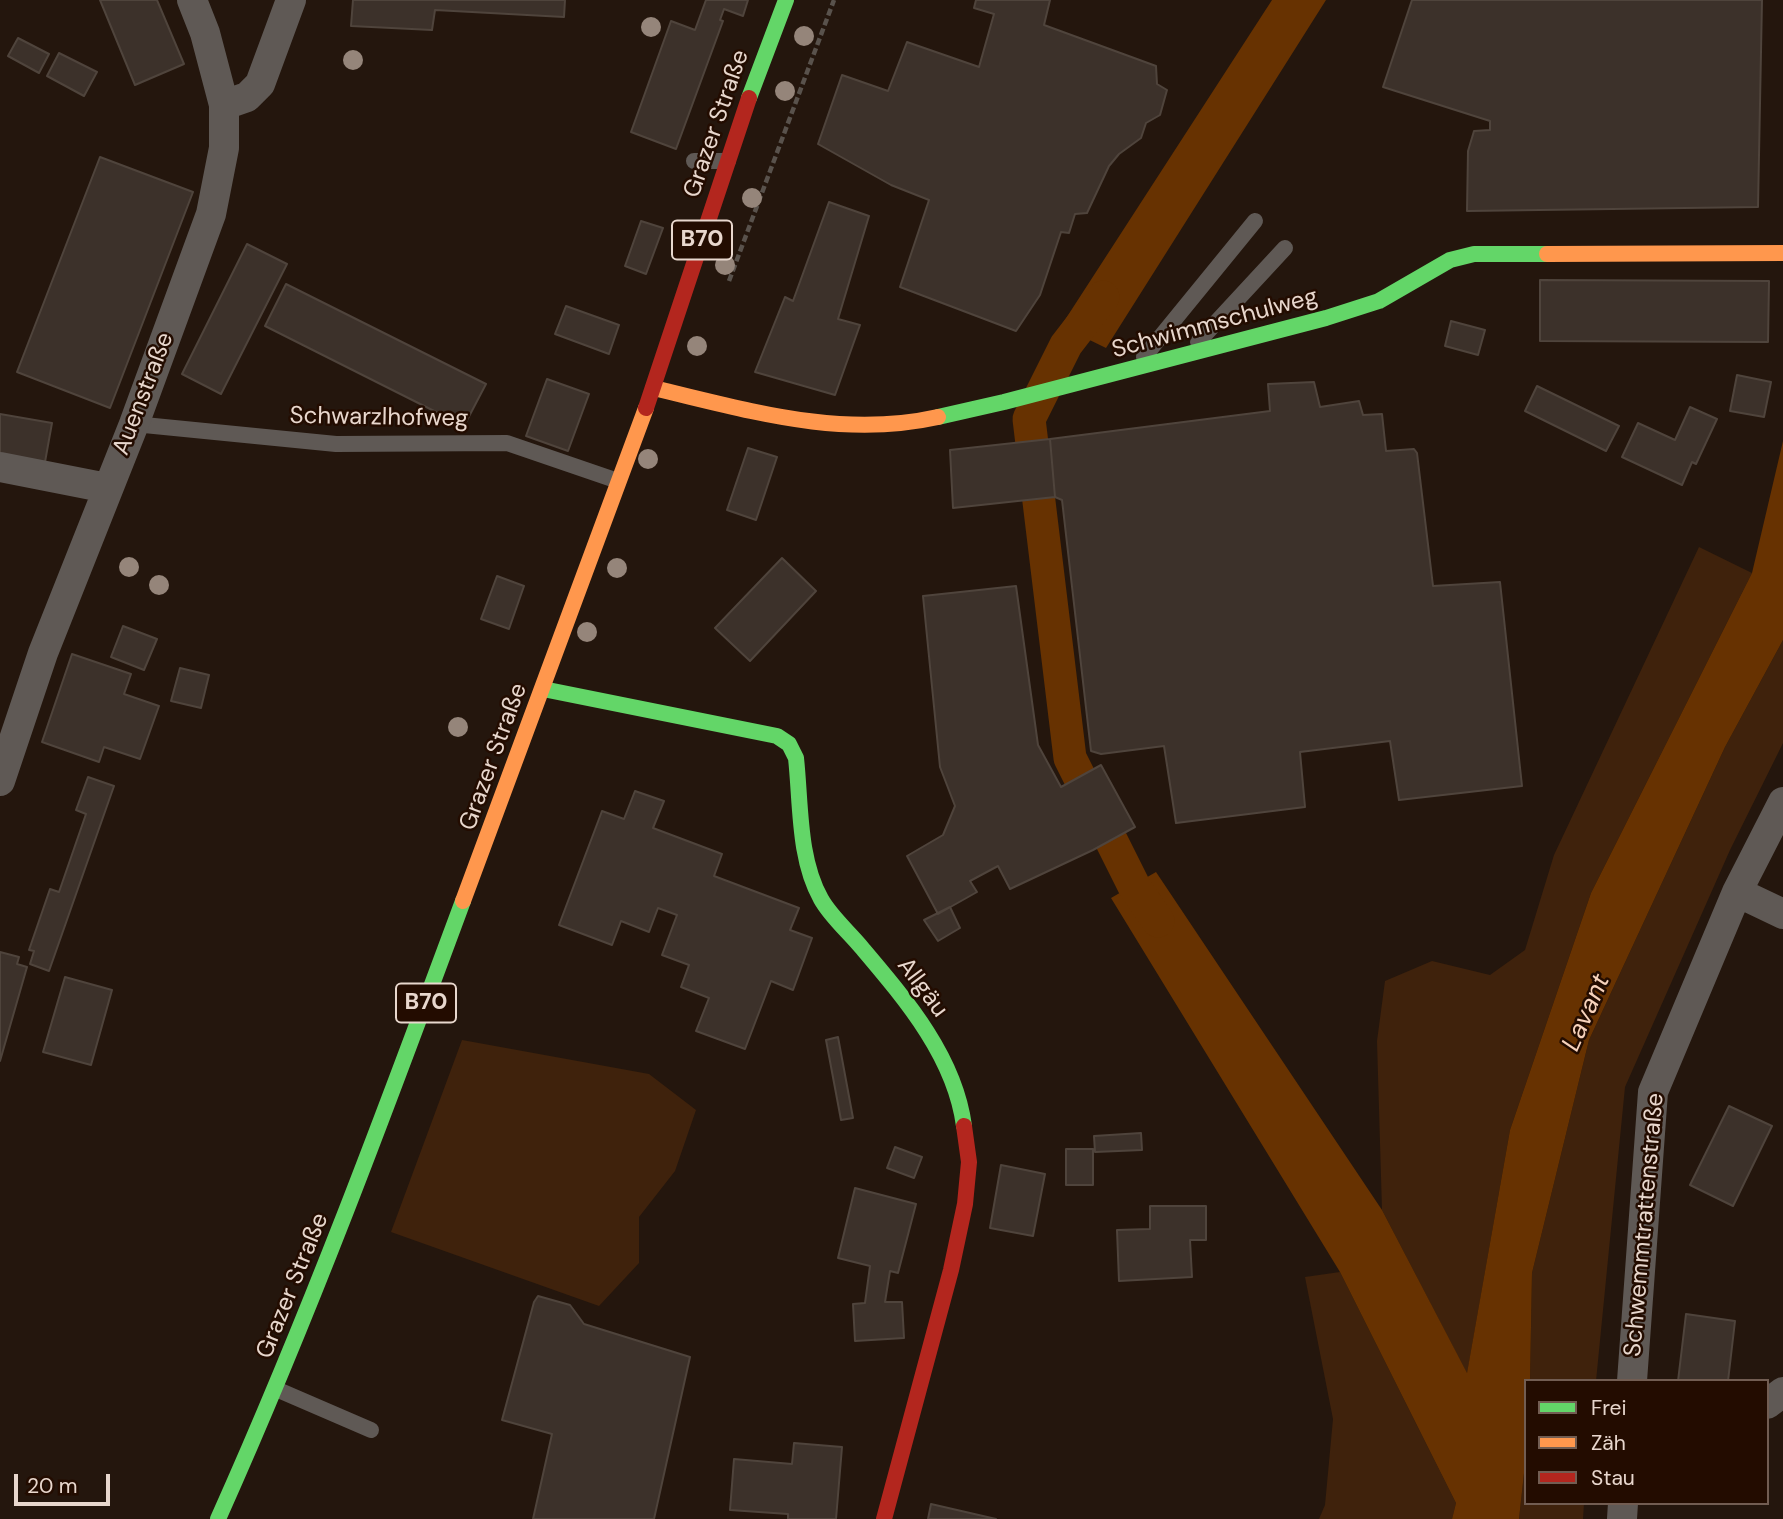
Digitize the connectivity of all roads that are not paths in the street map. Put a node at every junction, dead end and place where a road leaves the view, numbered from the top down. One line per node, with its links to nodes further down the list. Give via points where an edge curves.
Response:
1 (192, 0): 4 (street, Auenstraße)
2 (291, 0): 4 (street, via 260,83 247,97)
3 (786, 0): 6 (street, Grazer Straße / B70)
4 (224, 105): 13 (street, Auenstraße, via 224,148 211,214)
5 (694, 161): 6 (lane)
6 (728, 161): 12 (street, Grazer Straße / B70)
7 (1255, 221): 11 (lane)
8 (1285, 248): 10 (lane)
9 (1783, 253): 10 (street, Schwimmschulweg, via 1474,254 1450,260 1380,301)
10 (1186, 355): 11 (street, Schwimmschulweg)
11 (1134, 368): 12 (street, Schwimmschulweg, via 925,421 872,427 790,420)
12 (653, 387): 15 (street, Grazer Straße / B70)
13 (134, 424): 15 (lane, Schwarzlhofweg, via 336,444 507,443); 16 (street, Auenstraße)
14 (0, 467): 16 (street)
15 (618, 481): 17 (street, Grazer Straße / B70)
16 (107, 488): 18 (street, Auenstraße, via 43,653)
17 (543, 689): 23 (street, Grazer Straße / B70, via 372,1149); 26 (street, Allgäu, via 777,736 789,744 796,758 807,869 822,901 892,983 939,1049 962,1111 969,1162 965,1204)
18 (0, 781)
19 (1783, 802): 20 (street, Schwemmtrattenstraße)
20 (1737, 892): 21 (street); 22 (street, Schwemmtrattenstraße, via 1653,1092)
21 (1783, 914)
22 (1632, 1379)
23 (276, 1389): 24 (lane); 25 (street, Grazer Straße / B70)
24 (371, 1430)
25 (218, 1519)
26 (884, 1519)

